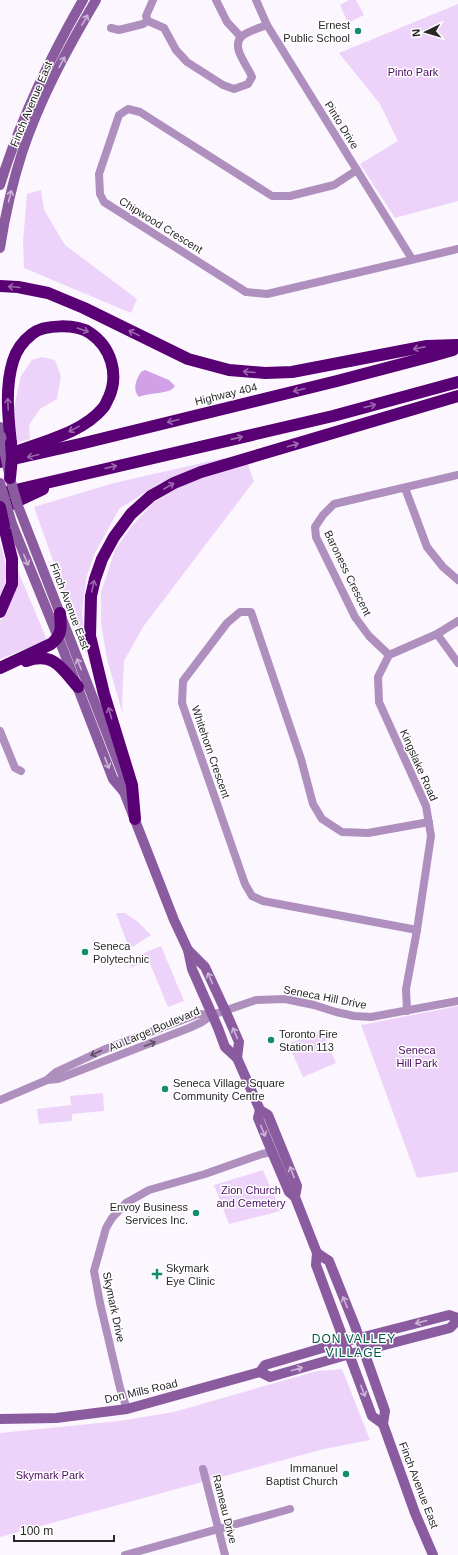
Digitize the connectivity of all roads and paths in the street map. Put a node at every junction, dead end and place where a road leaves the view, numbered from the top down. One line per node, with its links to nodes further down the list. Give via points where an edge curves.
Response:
1 (83, 0): 11 (main road, Finch Avenue East, via 42,77 8,157)
2 (96, 0): 12 (main road, Finch Avenue East, one-way to 2, via 22,152 56,73)
3 (153, 0): 6 (street, via 146,16)
4 (216, 0): 9 (street, via 227,22)
5 (256, 0): 7 (street, Pinto Drive)
6 (147, 21): 8 (street, via 119,30); 9 (street, via 164,28 176,50 188,62 223,85 234,89 248,84 252,77 238,50)
7 (267, 25): 9 (street); 10 (street, Pinto Drive)
8 (111, 28)
9 (241, 37)
10 (357, 170): 14 (street, Pinto Drive); 14 (street, Chipwood Crescent, via 334,185 290,196 272,196 140,112 128,109 119,115 98,174 100,194 104,202 246,292 267,294)
11 (0, 186)
12 (0, 248)
13 (458, 248): 14 (street, Chipwood Crescent)
14 (412, 259)
15 (0, 286): 16 (highway, one-way to 15, via 427,346 292,372 229,370 188,359 48,293)
16 (458, 347): 21 (highway, Highway 404, one-way to 21, via 329,382)
17 (458, 382): 23 (highway, one-way to 17, via 333,416)
18 (458, 396): 42 (highway, one-way to 18, via 132,785 104,694 90,636 91,596 95,578 114,537 151,496 174,483 202,472)
19 (4, 435): 20 (highway, one-way to 20, via 8,413 8,384 13,361 19,348 32,333 51,326 73,327 89,332 101,343 111,358 114,375 113,388 104,407 89,421 64,435); 24 (highway, bridge, via 12,458)
20 (0, 458)
21 (0, 462)
22 (458, 475): 25 (street, Baroness Crescent)
23 (72, 476): 26 (highway); 27 (highway)
24 (5, 480): 28 (main road, Finch Avenue East, bridge); 31 (main road, Finch Avenue East, bridge, via 31,536)
25 (405, 488): 29 (street, via 427,547 443,567); 35 (street, Baroness Crescent, via 334,504 315,527 316,537 355,617 369,636)
26 (0, 494)
27 (0, 508): 28 (highway, bridge)
28 (8, 525): 30 (highway, via 12,584); 34 (main road, Finch Avenue East, one-way to 34)
29 (458, 580)
30 (0, 612)
31 (60, 613): 34 (highway, via 61,630); 41 (main road, Finch Avenue East, one-way to 31, via 123,775)
32 (458, 621): 33 (street)
33 (437, 634): 35 (street); 36 (street)
34 (58, 638): 37 (highway, via 52,644); 38 (main road, Finch Avenue East)
35 (389, 655): 43 (street, Kingslake Road, via 378,677 379,702 426,806)
36 (458, 663)
37 (4, 667): 38 (highway, via 36,658 52,660)
38 (78, 687): 41 (main road, Finch Avenue East, one-way to 41, via 113,779)
39 (0, 730): 40 (street, via 15,768)
40 (20, 771)
41 (124, 792): 42 (main road, Finch Avenue East)
42 (135, 819): 45 (main road, Finch Avenue East)
43 (429, 822): 44 (street, Kingslake Road, via 431,836); 44 (street, Whitehorn Crescent, via 368,833 342,832 322,820 313,804 252,612 240,612 227,623 183,681 182,703 245,884 252,896 263,901)
44 (417, 930): 48 (street, Kingslake Road, via 406,989)
45 (188, 950): 47 (main road, Finch Avenue East, one-way to 45, via 205,967); 49 (main road, Finch Avenue East, via 192,969)
46 (458, 1001): 48 (street, Seneca Hill Drive)
47 (225, 1010): 48 (street, Seneca Hill Drive, via 256,1000 284,999 354,1016 371,1017); 49 (street, Seneca Hill Drive); 50 (main road, Finch Avenue East, one-way to 47, via 239,1042)
48 (407, 1011)
49 (212, 1015): 50 (main road, Finch Avenue East, via 225,1048); 51 (street, Au Large Boulevard, via 198,1014 103,1050 56,1072 47,1080)
50 (237, 1058): 52 (main road, Finch Avenue East)
51 (0, 1100)
52 (260, 1110): 53 (main road, Finch Avenue East, one-way to 53, via 258,1118); 54 (main road, Finch Avenue East, one-way to 52, via 297,1186 287,1160 268,1115)
53 (272, 1152): 54 (main road, Finch Avenue East, via 289,1192); 62 (street, Skymark Drive, via 149,1190 126,1203 106,1228 94,1271)
54 (296, 1197): 55 (main road, Finch Avenue East)
55 (317, 1253): 57 (main road, Finch Avenue East, one-way to 55, via 329,1261); 58 (main road, Finch Avenue East, via 316,1265)
56 (458, 1319): 57 (main road, Don Mills Road, one-way to 57, via 449,1315); 59 (main road, Don Mills Road, via 450,1328)
57 (358, 1338): 58 (main road, Don Mills Road); 59 (main road, Finch Avenue East)
58 (345, 1342): 60 (main road, Finch Avenue East); 61 (main road, Don Mills Road, via 265,1364)
59 (363, 1351): 60 (main road, Don Mills Road); 64 (main road, Finch Avenue East, via 385,1411)
60 (350, 1354): 61 (main road, Don Mills Road, one-way to 60, via 270,1377); 64 (main road, Finch Avenue East, one-way to 64, via 372,1416)
61 (260, 1372): 62 (main road, Don Mills Road)
62 (127, 1409): 63 (main road, Don Mills Road, via 56,1418)
63 (0, 1419)
64 (383, 1424): 70 (main road, Finch Avenue East)
65 (203, 1469): 67 (street, Rameau Drive)
66 (290, 1509): 67 (street)
67 (219, 1530): 68 (street); 69 (street, Rameau Drive)
68 (125, 1555)
69 (225, 1555)
70 (433, 1555)

